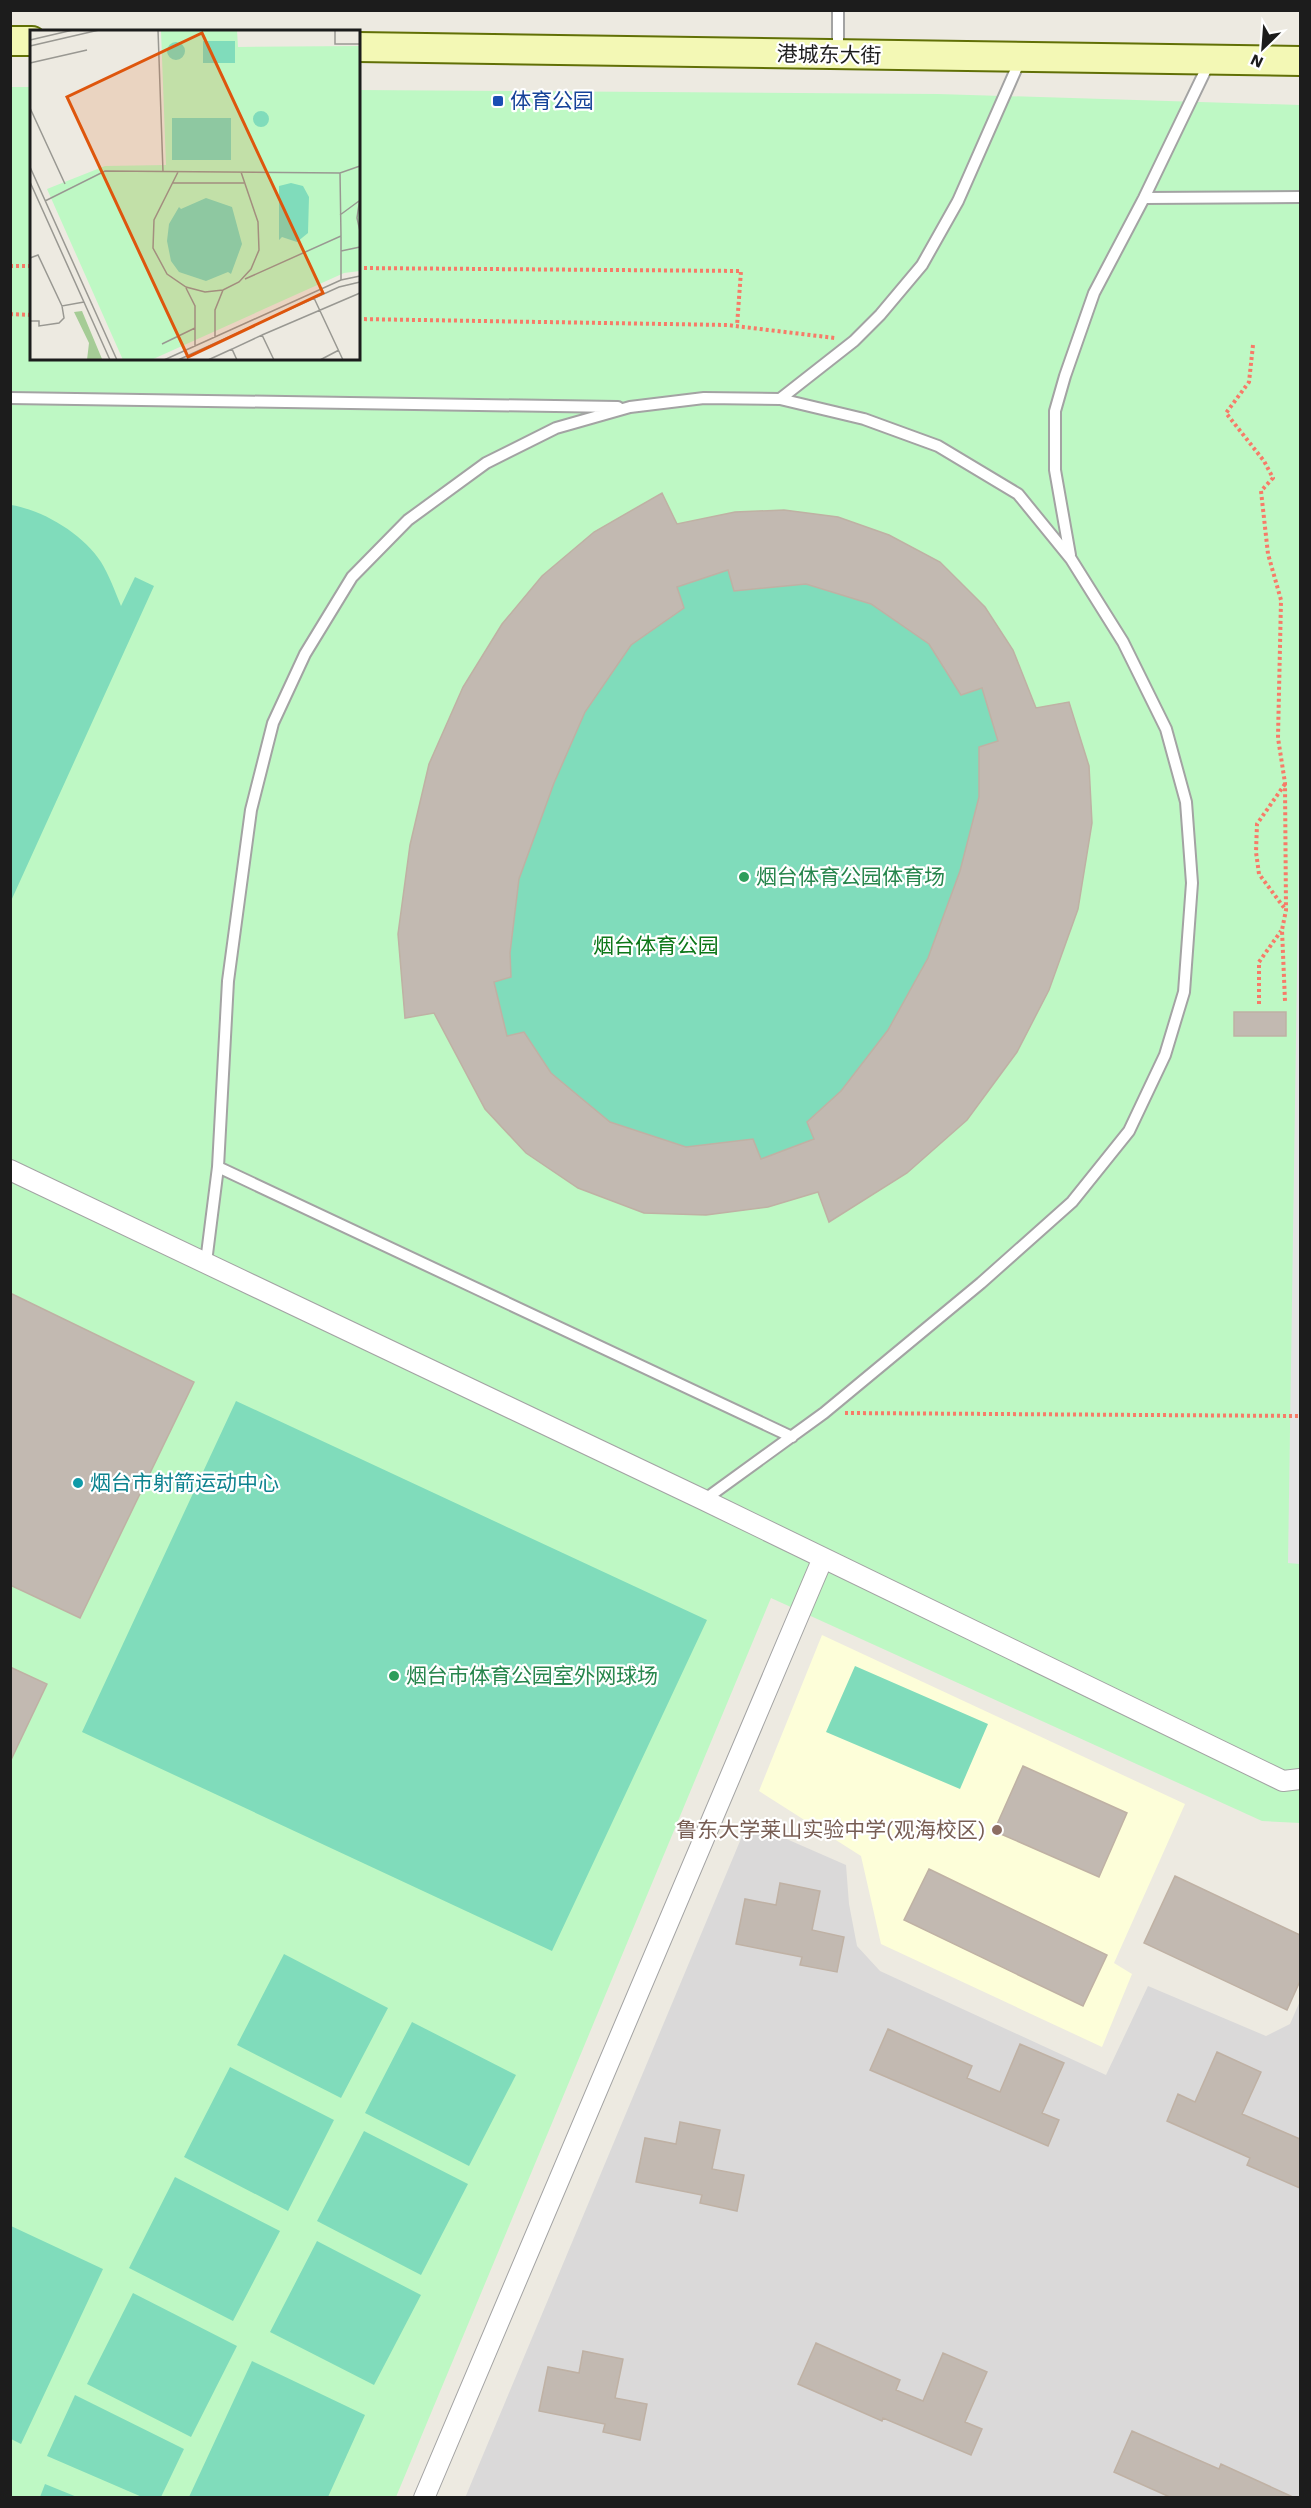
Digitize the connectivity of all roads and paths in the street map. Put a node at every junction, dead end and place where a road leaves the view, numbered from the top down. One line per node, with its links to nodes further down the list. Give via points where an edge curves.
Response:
1 (838, 10): 5 (lane)
2 (10, 41): 3 (main road)
3 (30, 41)
4 (360, 47): 5 (main road, 港城东大街)
5 (837, 55): 6 (main road, 港城东大街)
6 (1022, 57): 7 (main road, 港城东大街); 18 (lane, via 958,201 922,265)
7 (1210, 60): 8 (main road, 港城东大街); 10 (lane)
8 (1300, 61)
9 (1300, 196): 10 (lane)
10 (1144, 198): 23 (lane, via 1094,293 1072,350 1055,411 1055,470)
11 (10, 266): 12 (path)
12 (30, 266)
13 (360, 268): 17 (path, via 741,271)
14 (10, 314): 15 (path)
15 (30, 315)
16 (360, 319): 17 (path)
17 (737, 326): 18 (path)
18 (854, 341): 21 (lane)
19 (1253, 345): 24 (path, via 1249,382 1226,414 1274,478 1262,491 1268,554 1281,600 1278,738)
20 (10, 398): 22 (lane)
21 (780, 399): 22 (lane, via 704,399); 23 (lane, via 864,419 938,446 1018,494)
22 (630, 407): 29 (lane, via 556,428 486,463 408,520 352,577 305,654 273,723 251,810 228,981)
23 (1071, 559): 32 (lane, via 1124,642 1166,729 1186,802 1192,883 1184,992 1165,1055 1129,1131 1072,1202)
24 (1285, 783): 25 (path); 25 (path, via 1257,825 1256,852 1259,874)
25 (1286, 910): 26 (path)
26 (1282, 930): 27 (path); 28 (path, via 1259,962)
27 (1285, 1001)
28 (1259, 1004)
29 (218, 1167): 31 (lane); 34 (lane)
30 (10, 1170): 31 (street)
31 (206, 1262): 35 (street)
32 (824, 1413): 33 (path); 34 (lane)
33 (1300, 1416)
34 (792, 1437): 35 (lane)
35 (704, 1500): 36 (street)
36 (823, 1558): 37 (street, via 1283,1781); 38 (street)
37 (1300, 1779)
38 (424, 2498)

